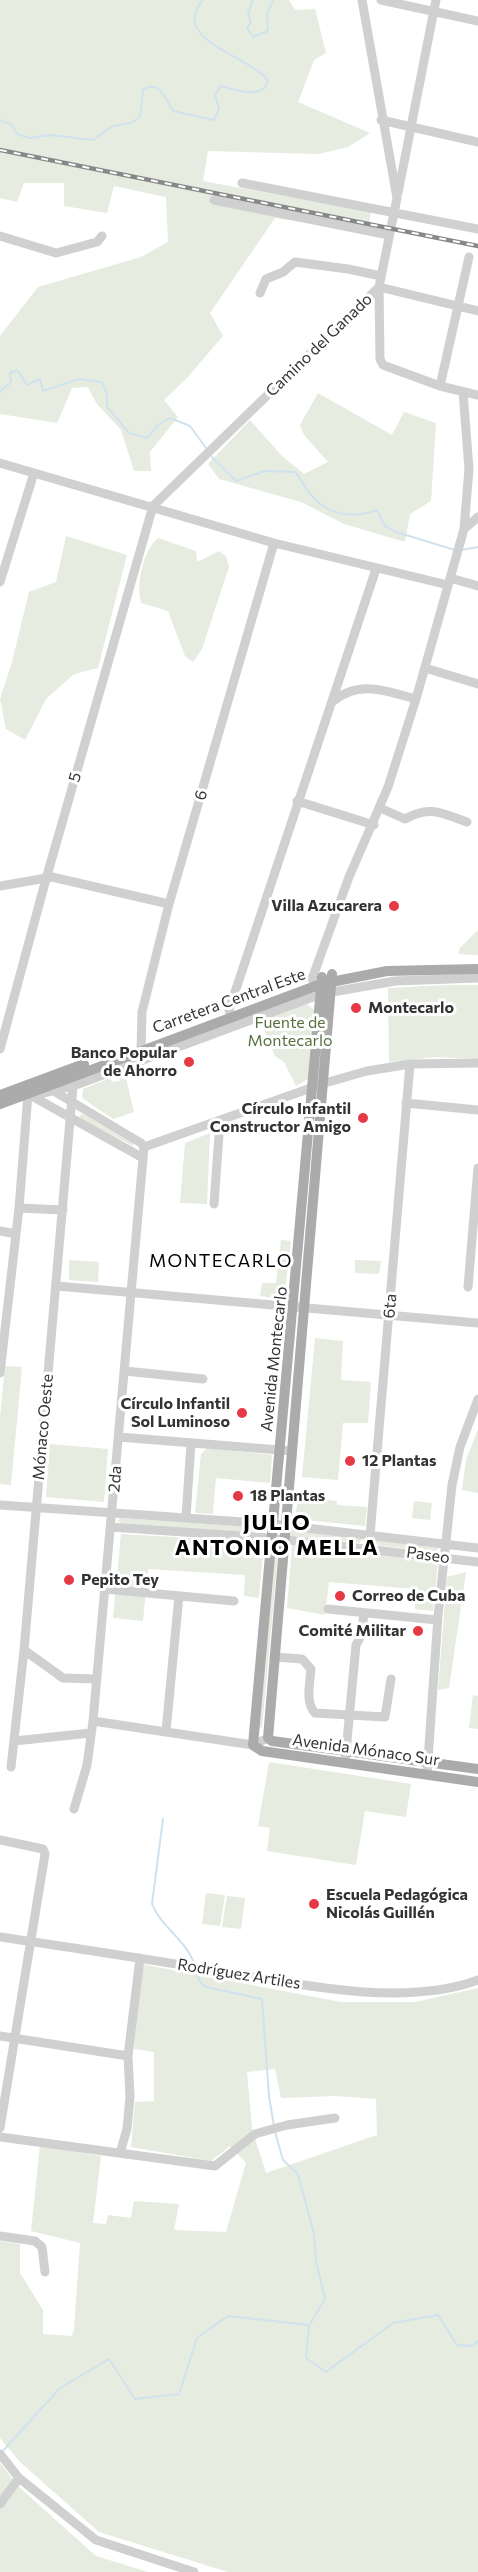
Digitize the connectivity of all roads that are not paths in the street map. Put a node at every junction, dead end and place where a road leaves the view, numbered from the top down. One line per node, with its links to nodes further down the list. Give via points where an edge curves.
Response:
1 (362, 0): 6 (street, Camino del Ganado)
2 (381, 0): 4 (street)
3 (436, 0): 4 (street)
4 (434, 11): 5 (street); 7 (street)
5 (478, 21)
6 (381, 120): 7 (street); 10 (street, Camino del Ganado)
7 (412, 127): 8 (street); 10 (street)
8 (478, 142)
9 (242, 183): 12 (street)
10 (397, 198): 12 (street, Camino del Ganado)
11 (214, 200): 14 (street)
12 (395, 213): 13 (street); 14 (street, Camino del Ganado)
13 (478, 229)
14 (389, 235): 18 (street, Camino del Ganado)
15 (0, 236): 16 (street, via 56,253 97,242)
16 (102, 236)
17 (469, 257): 21 (street)
18 (381, 276): 19 (street, Camino del Ganado); 20 (street, via 295,262 266,279)
19 (379, 287): 21 (street); 23 (street, via 383,365); 28 (street, Camino del Ganado)
20 (260, 292)
21 (457, 307): 22 (street); 23 (street)
22 (478, 311)
23 (440, 386): 24 (street)
24 (463, 392): 25 (street); 30 (street, via 469,469)
25 (478, 395)
26 (0, 464): 27 (street)
27 (34, 473): 28 (street); 33 (street)
28 (153, 506): 31 (street); 46 (street, 5)
29 (478, 517): 30 (street)
30 (464, 529): 34 (street)
31 (274, 543): 32 (street); 48 (street, 6)
32 (376, 569): 34 (street); 37 (street)
33 (0, 582)
34 (449, 582): 35 (street); 36 (street)
35 (478, 586)
36 (425, 668): 38 (street); 40 (street)
37 (338, 682): 39 (street); 41 (street)
38 (478, 684)
39 (363, 688): 40 (street); 41 (street, via 344,692)
40 (416, 699): 43 (street)
41 (330, 704): 42 (street)
42 (297, 801): 45 (street); 53 (street)
43 (380, 808): 44 (street, via 405,819 430,809); 45 (street)
44 (467, 822)
45 (374, 825): 52 (street, via 349,877)
46 (46, 879): 47 (street); 48 (street, via 52,877); 55 (street, 5)
47 (0, 886)
48 (169, 904): 54 (street, 6, via 142,1012)
49 (478, 962): 52 (main road, Carretera Central Este, via 386,965)
50 (478, 969): 52 (main road, Carretera Central Este, via 387,971)
51 (478, 978): 52 (street)
52 (325, 983): 53 (main road, Carretera Central Este); 58 (main road, Avenida Montecarlo); 59 (street); 61 (main road, Avenida Montecarlo)
53 (230, 1013): 54 (main road, Carretera Central Este)
54 (140, 1047): 60 (main road, Carretera Central Este)
55 (0, 1049)
56 (478, 1063): 57 (street)
57 (410, 1064): 58 (street); 65 (street, 6ta)
58 (324, 1083): 61 (street); 83 (main road, Avenida Montecarlo)
59 (72, 1086): 60 (street); 64 (street, Mónaco Oeste)
60 (47, 1087): 62 (main road, Carretera Central Este); 64 (street)
61 (313, 1087): 69 (street); 82 (main road, Avenida Montecarlo)
62 (27, 1092): 63 (main road, Carretera Central Este); 66 (main road, Carretera Central Este); 68 (street); 74 (street)
63 (0, 1095)
64 (71, 1101): 68 (street, Mónaco Oeste); 70 (street)
65 (406, 1103): 67 (street); 84 (street, 6ta)
66 (0, 1104)
67 (478, 1110)
68 (70, 1117): 71 (street); 75 (street, Mónaco Oeste)
69 (220, 1120): 70 (street); 73 (street)
70 (144, 1147): 71 (street, 2da)
71 (143, 1158): 80 (street, 2da)
72 (478, 1168): 79 (street)
73 (214, 1204)
74 (19, 1208): 75 (street); 77 (street)
75 (63, 1210): 78 (street, Mónaco Oeste)
76 (0, 1231): 77 (street)
77 (16, 1234): 81 (street)
78 (57, 1286): 80 (street); 95 (street, Mónaco Oeste)
79 (468, 1287)
80 (132, 1293): 82 (street); 86 (street, 2da)
81 (4, 1302): 87 (street)
82 (294, 1308): 83 (street); 92 (main road, Avenida Montecarlo)
83 (306, 1309): 84 (street); 93 (main road, Avenida Montecarlo)
84 (390, 1315): 85 (street); 101 (street, 6ta)
85 (478, 1323)
86 (125, 1371): 88 (street); 90 (street, 2da)
87 (0, 1372)
88 (203, 1379)
89 (478, 1399): 104 (street, via 458,1457)
90 (118, 1437): 91 (street); 96 (street, 2da)
91 (191, 1443): 92 (street); 97 (street)
92 (280, 1450): 93 (street); 98 (main road, Avenida Montecarlo)
93 (292, 1451): 99 (main road, Avenida Montecarlo)
94 (0, 1505): 95 (street, Paseo)
95 (36, 1507): 96 (street, Paseo); 115 (street, Mónaco Oeste)
96 (112, 1513): 97 (street, Paseo); 100 (street, 2da)
97 (186, 1517): 98 (street, Paseo)
98 (272, 1524): 99 (street, Paseo); 102 (main road, Avenida Montecarlo)
99 (285, 1525): 101 (street, Paseo); 103 (main road, Avenida Montecarlo)
100 (111, 1527): 102 (street, Paseo); 109 (street, 2da)
101 (370, 1533): 104 (street, Paseo); 105 (street, 6ta)
102 (270, 1538): 103 (street, Paseo); 125 (main road, Avenida Montecarlo)
103 (284, 1539): 105 (street, Paseo); 116 (main road, Avenida Montecarlo)
104 (446, 1543): 106 (street, Paseo); 107 (street)
105 (369, 1547): 107 (street, Paseo)
106 (478, 1548)
107 (444, 1558): 108 (street, Paseo); 114 (street)
108 (478, 1562)
109 (105, 1589): 110 (street); 118 (street, 2da)
110 (179, 1596): 111 (street); 121 (street)
111 (234, 1602)
112 (328, 1609): 113 (street)
113 (364, 1614): 114 (street); 119 (street, via 356,1645)
114 (437, 1620): 127 (street)
115 (24, 1650): 118 (street, via 63,1678); 124 (street, Mónaco Oeste)
116 (274, 1657): 119 (street, via 302,1659 311,1669 309,1701 315,1713); 123 (main road, Avenida Montecarlo)
117 (391, 1678): 119 (street, via 385,1717)
118 (96, 1679): 120 (street, 2da)
119 (350, 1716): 126 (street)
120 (93, 1722): 121 (street); 122 (street, 2da)
121 (166, 1731): 125 (street)
122 (91, 1733): 124 (street); 133 (street, 2da, via 87,1765)
123 (268, 1738): 125 (street); 126 (main road, Avenida Mónaco Sur)
124 (14, 1741): 129 (street, Mónaco Oeste)
125 (253, 1745): 128 (main road, Avenida Mónaco Sur, via 262,1751)
126 (347, 1751): 127 (main road, Avenida Mónaco Sur); 128 (street)
127 (428, 1761): 130 (main road, Avenida Mónaco Sur); 131 (street)
128 (345, 1762): 131 (main road, Avenida Mónaco Sur)
129 (11, 1767)
130 (478, 1768)
131 (427, 1774): 132 (main road, Avenida Mónaco Sur)
132 (478, 1782)
133 (74, 1809)
134 (0, 1840): 136 (street, via 43,1849 45,1854)
135 (0, 1937): 136 (street, Rodríguez Artiles)
136 (30, 1942): 137 (street, Rodríguez Artiles); 140 (street)
137 (140, 1958): 138 (street, Rodríguez Artiles, via 279,1981 389,1993 432,1990); 141 (street)
138 (478, 1980)
139 (0, 2036): 140 (street)
140 (15, 2039): 141 (street); 143 (street)
141 (128, 2056): 145 (street, via 130,2097)
142 (334, 2118): 145 (street, via 255,2134 215,2166)
143 (0, 2128)
144 (0, 2137): 145 (street)
145 (120, 2153)
146 (0, 2236): 147 (street, via 35,2241 42,2247)
147 (45, 2272)
148 (2, 2456): 149 (street)
149 (19, 2478): 150 (street); 151 (street, via 96,2540)
150 (0, 2504)
151 (194, 2572)

